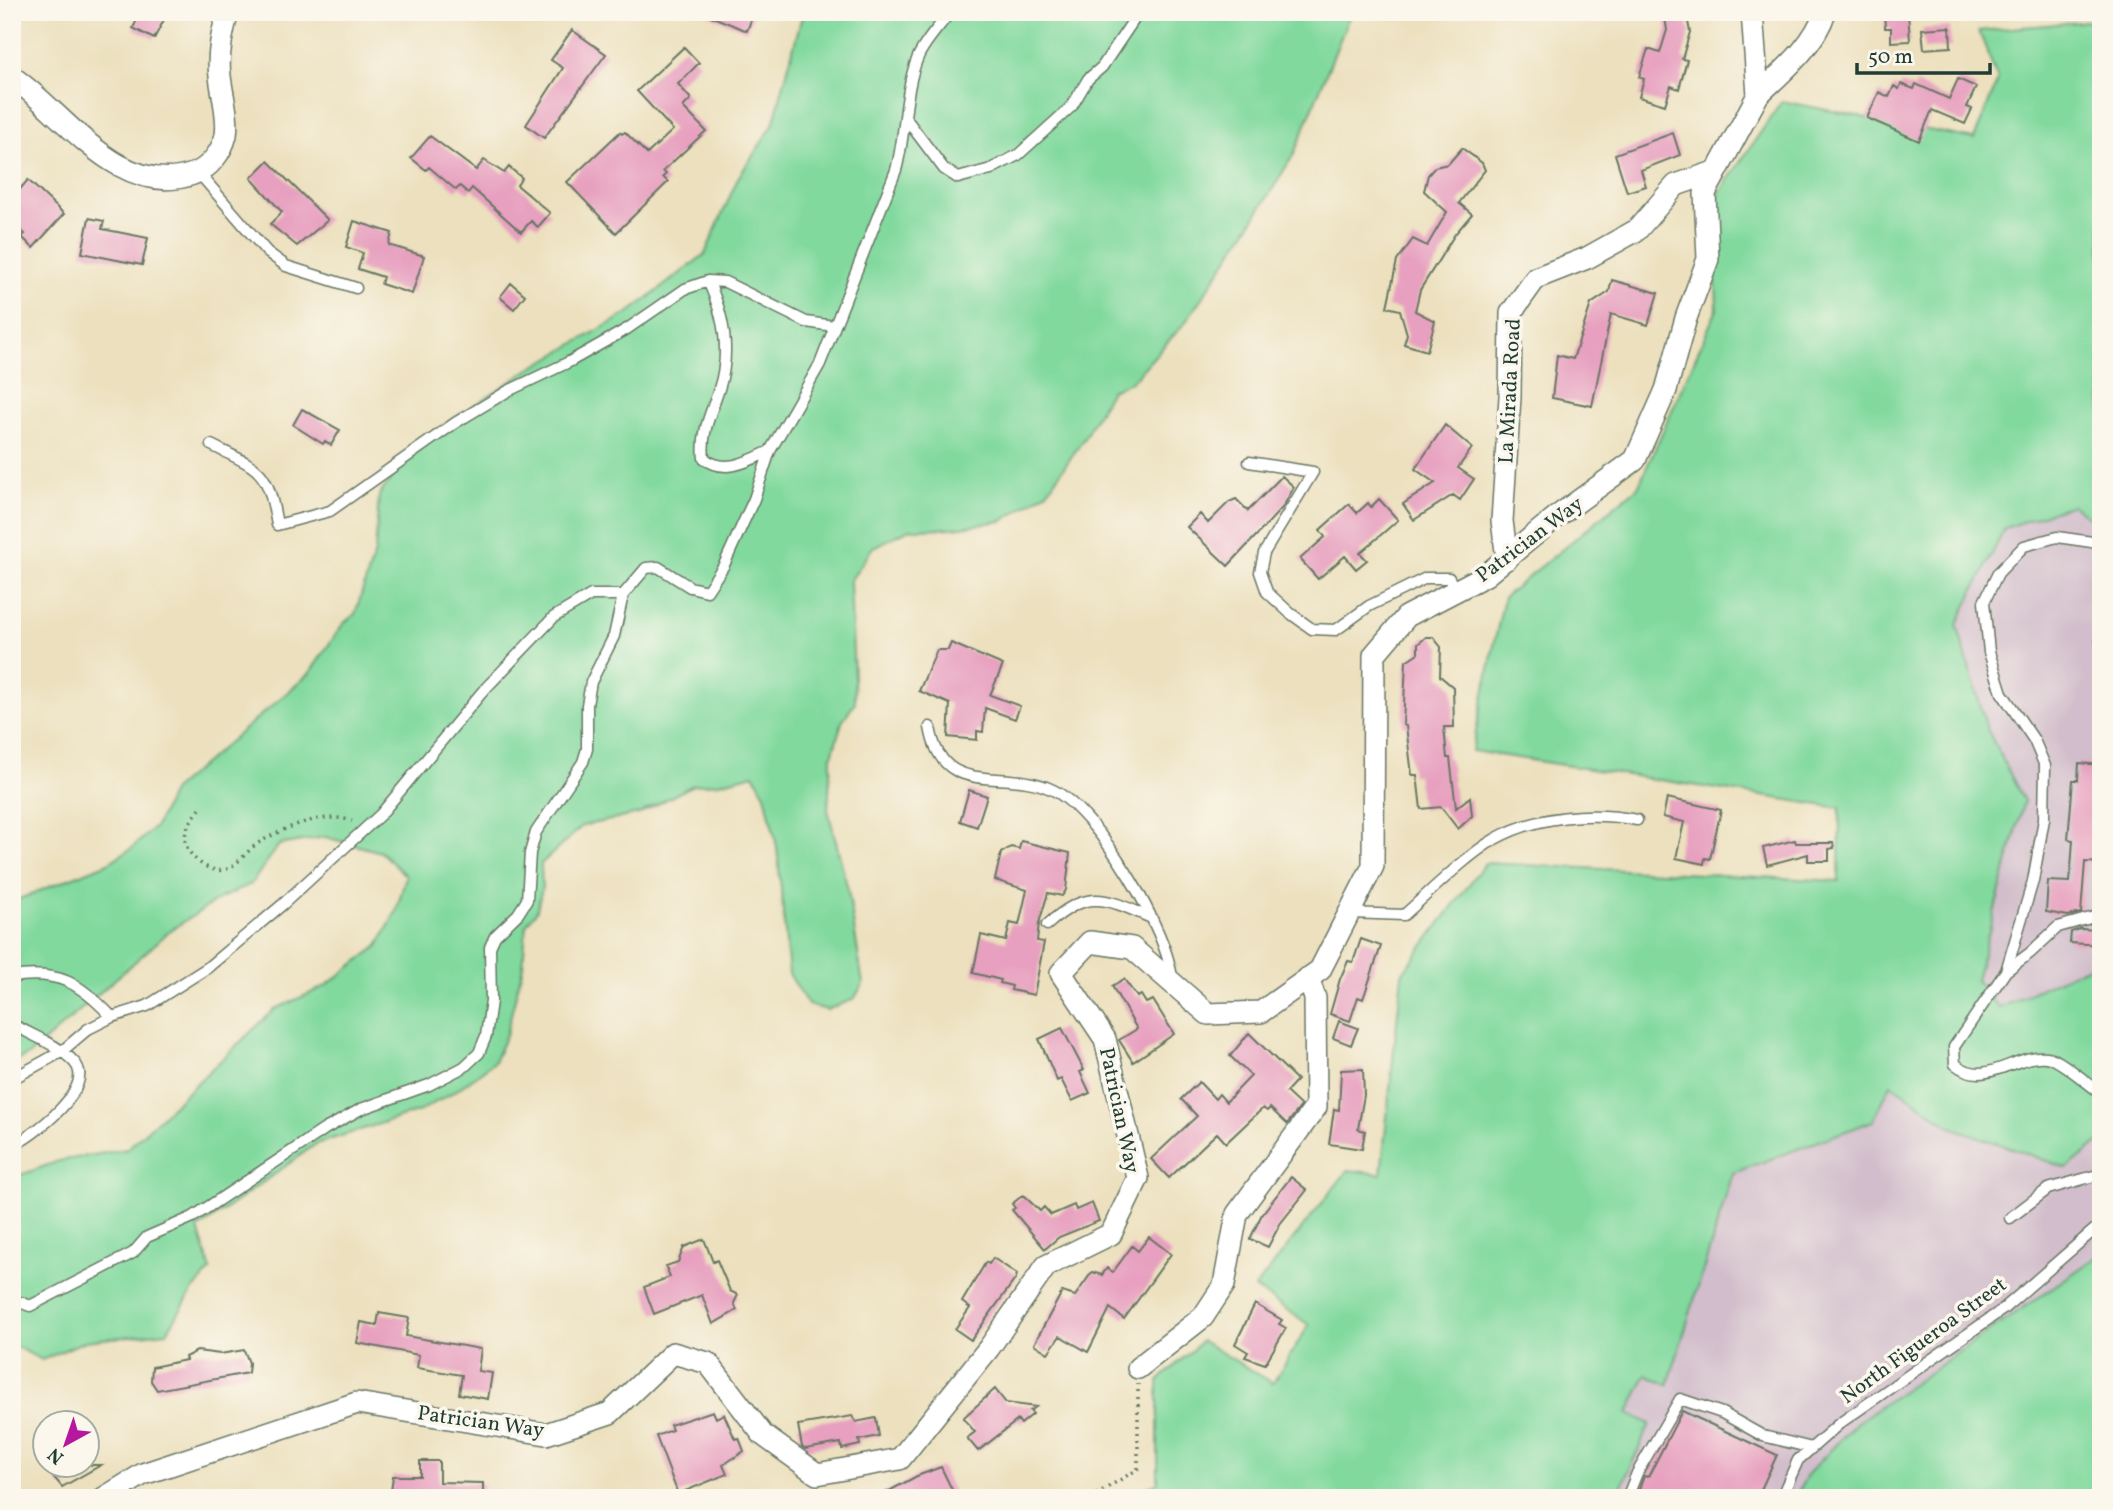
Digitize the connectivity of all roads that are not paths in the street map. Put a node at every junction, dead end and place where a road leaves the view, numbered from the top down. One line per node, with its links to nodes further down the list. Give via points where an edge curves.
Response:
1 (228, 12): 10 (street, via 219,67 225,137 215,157)
2 (950, 12): 8 (lane, via 918,57)
3 (1139, 12): 8 (lane, via 1072,107 1018,155 991,169 958,178 944,169)
4 (1752, 12): 7 (street)
5 (1825, 12): 7 (street, Patrician Way, via 1820,29)
6 (12, 77): 10 (street, via 43,100 77,137 119,164 170,179)
7 (1758, 95): 9 (street, Patrician Way)
8 (907, 120): 13 (lane, via 895,170)
9 (1717, 171): 18 (street, Patrician Way, via 1705,193 1708,259 1666,390 1635,460); 18 (street, La Mirada Road, via 1676,185 1637,230 1587,258 1536,278 1511,313 1502,521)
10 (198, 172): 12 (lane, via 268,252 286,266)
11 (708, 281): 13 (lane, via 725,282 806,322); 14 (lane, via 685,289 615,335 455,423 330,512 277,525 271,493 257,468); 15 (lane, via 724,331 725,363 706,420 704,458 726,467)
12 (356, 288)
13 (834, 326): 15 (lane, via 814,376)
14 (211, 445)
15 (770, 451): 20 (lane, via 749,510 718,578 707,590 690,587 658,566 646,568)
16 (1249, 462): 19 (lane, via 1313,472 1269,544 1260,572 1267,592 1312,629 1336,630 1426,578 1449,578)
17 (2101, 546): 27 (lane, via 2057,537 2024,547 1998,573 1984,602 1989,652 2002,692 2034,740 2045,766 2043,820 2032,881)
18 (1507, 559): 19 (street, Patrician Way)
19 (1456, 591): 23 (street, Patrician Way, via 1407,615 1374,654 1373,866)
20 (623, 595): 31 (lane, via 591,595 554,617 491,682 381,814 282,905 207,968 147,1006); 40 (lane, via 614,636 592,682 583,762 536,832 527,900 490,947 491,1001 479,1053 464,1067 429,1085 361,1109 325,1129 193,1217 148,1237 132,1253 55,1296 30,1306)
21 (930, 727): 25 (lane, via 933,748 950,768 967,776 1028,782 1055,790 1093,824 1122,862)
22 (1637, 820): 23 (lane, via 1604,816 1526,825 1493,840 1404,915)
23 (1349, 913): 29 (street, Patrician Way, via 1320,970)
24 (2101, 915): 27 (lane, via 2058,926)
25 (1149, 917): 26 (lane, via 1094,898 1066,908); 30 (lane, via 1171,962)
26 (1047, 925)
27 (2006, 971): 35 (lane, via 1954,1047 1955,1064 1989,1074 2025,1058 2050,1056)
28 (12, 976): 31 (lane, via 55,975 78,986)
29 (1308, 978): 30 (street, Patrician Way, via 1261,1012 1208,1014); 41 (street, via 1315,998 1316,1107 1237,1214 1224,1285 1203,1317)
30 (1172, 983): 44 (street, Patrician Way, via 1132,948 1090,942 1061,973 1105,1039 1138,1178 1111,1234 1046,1266 989,1348 900,1459 817,1474 763,1435 708,1363 673,1353 610,1413 546,1434 357,1403 143,1474)
31 (112, 1017): 33 (lane, via 88,1029)
32 (12, 1024): 33 (lane)
33 (61, 1052): 34 (lane); 36 (lane, via 75,1062 80,1073 77,1089 44,1126)
34 (12, 1079)
35 (2101, 1093)
36 (12, 1146)
37 (2101, 1174): 38 (lane, via 2048,1189)
38 (2010, 1218)
39 (2101, 1224): 42 (lane, North Figueroa Street, via 2002,1311 1840,1423)
40 (12, 1299)
41 (1138, 1368)
42 (1812, 1448): 43 (lane, North Figueroa Street, via 1798,1460); 45 (lane, via 1763,1436 1722,1413 1680,1399)
43 (1781, 1497)
44 (104, 1498)
45 (1627, 1498)

